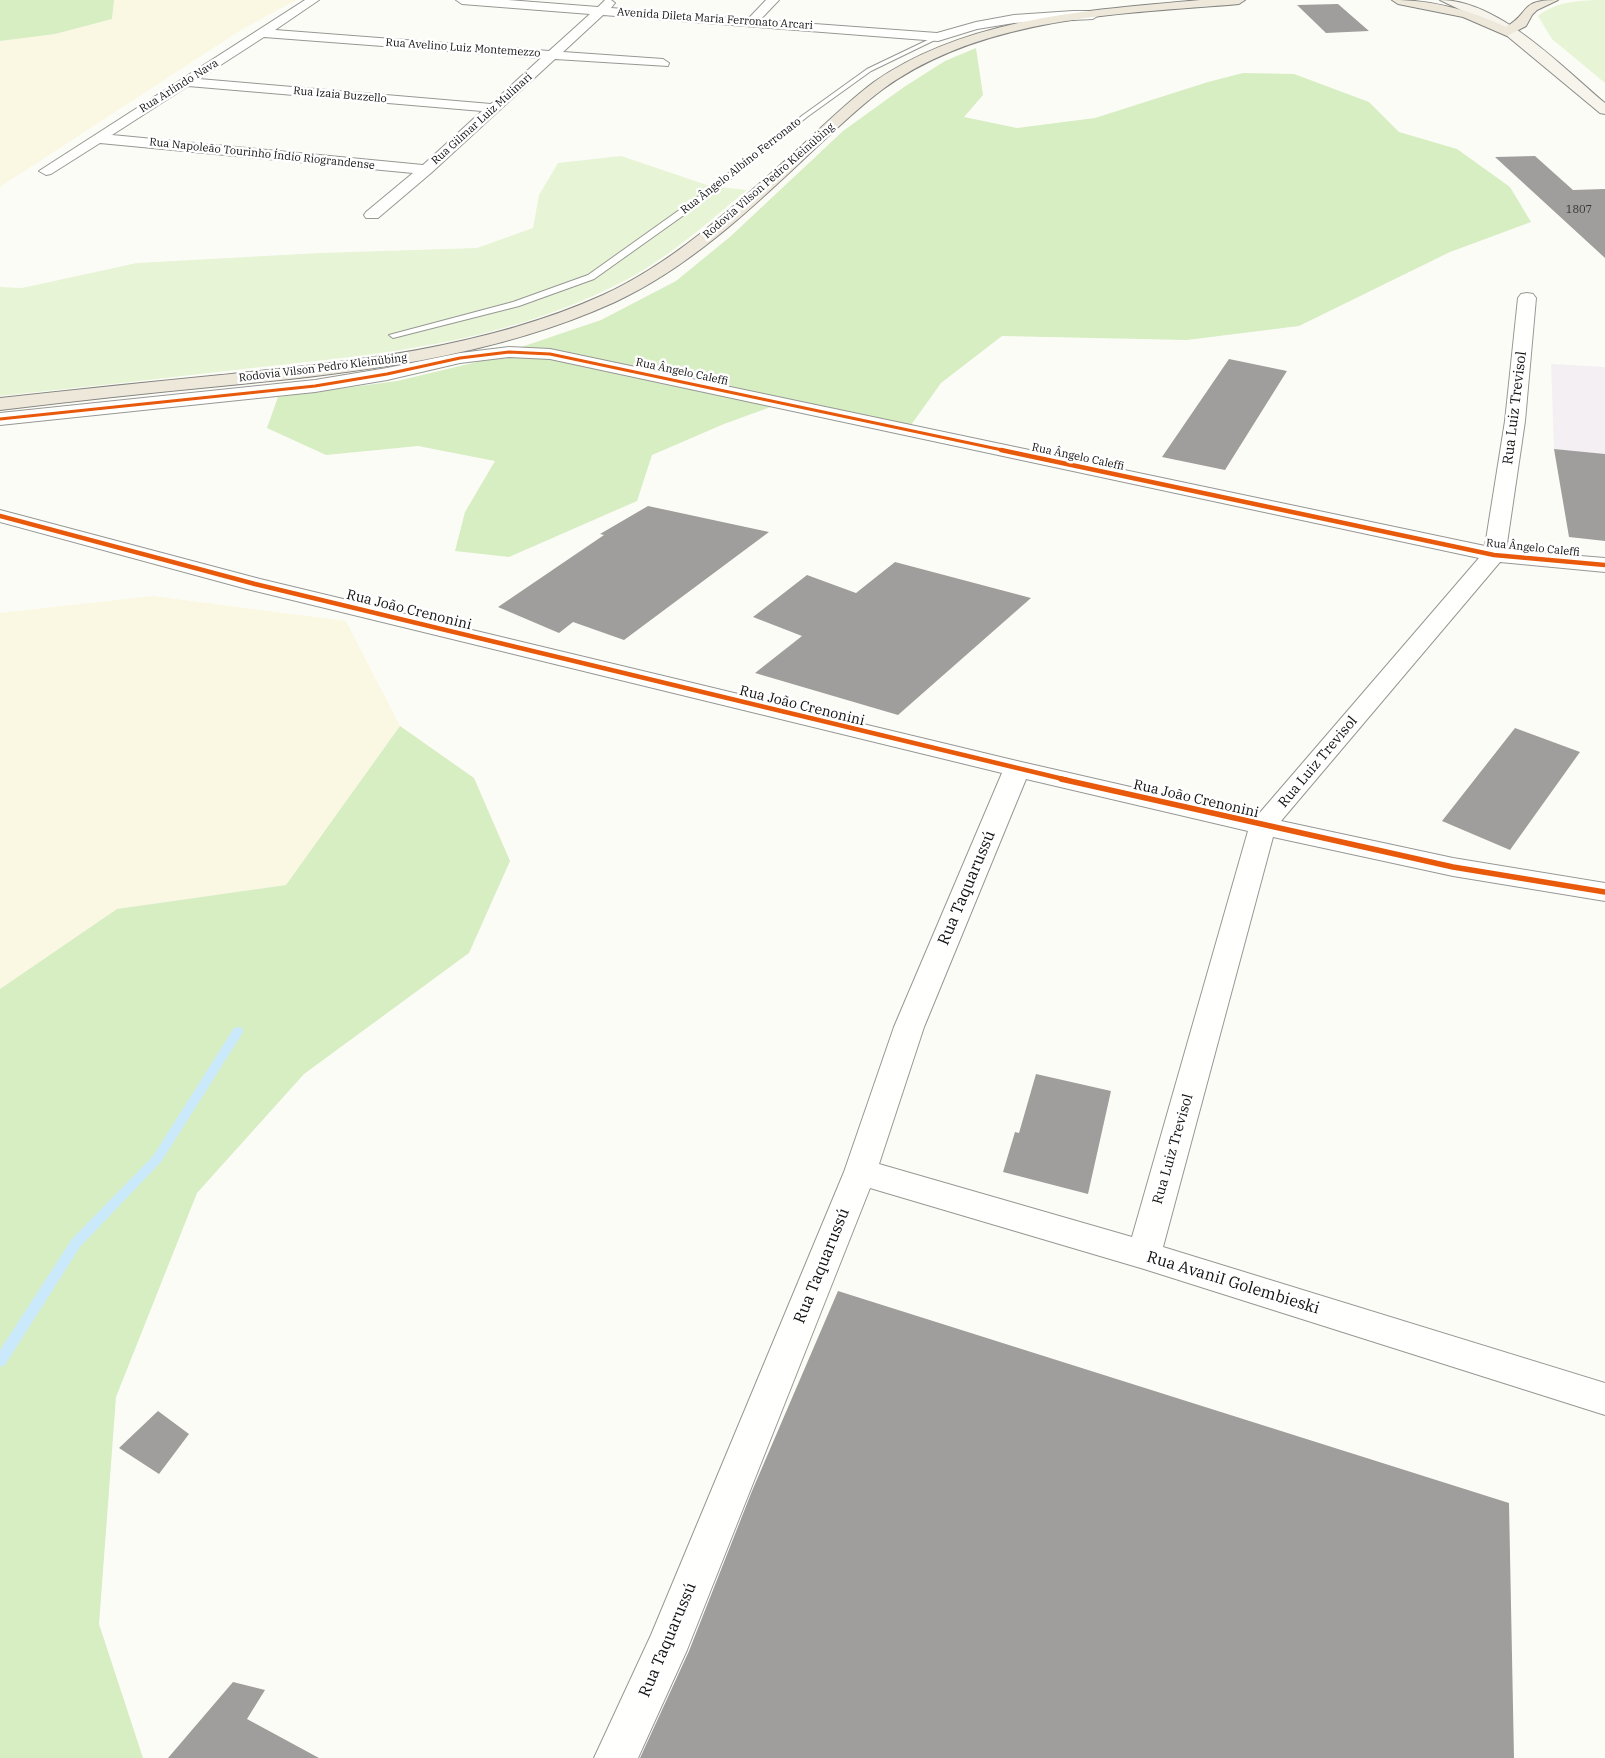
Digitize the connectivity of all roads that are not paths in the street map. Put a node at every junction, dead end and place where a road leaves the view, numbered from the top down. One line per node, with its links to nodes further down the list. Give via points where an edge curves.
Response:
1 (313, 0): 14 (street, Rua Arlindo Nava)
2 (462, 0): 10 (street, Avenida Dileta Maria Ferronato Arcari)
3 (576, 0): 10 (street, Avenida Dileta Maria Ferronato Arcari)
4 (773, 0): 12 (street)
5 (1239, 0): 11 (main road, Rodovia Vilson Pedro Kleinübing)
6 (1398, 0): 15 (main road, via 1467,14)
7 (1446, 0): 15 (main road, via 1488,18)
8 (1469, 0): 15 (main road)
9 (1552, 0): 15 (main road, via 1532,6 1522,23)
10 (608, 4): 12 (street, Avenida Dileta Maria Ferronato Arcari); 17 (street, Rua Gilmar Luiz Mulinari)
11 (1093, 14): 13 (street, Rua Ângelo Albino Ferronato, via 1029,16); 28 (main road, Rodovia Vilson Pedro Kleinübing, via 1043,22 976,40 925,58 892,76 860,99 716,228 672,262 619,293 568,315 470,345 375,364)
12 (756, 17): 13 (street, Avenida Dileta Maria Ferronato Arcari); 16 (street, Avenida Dileta Maria Ferronato Arcari)
13 (964, 28): 16 (street, Rua Ângelo Albino Ferronato)
14 (264, 32): 17 (street, Rua Avelino Luiz Montemezzo); 19 (street, Rua Arlindo Nava)
15 (1507, 32): 21 (main road)
16 (938, 37): 27 (lane, Rua Ângelo Albino Ferronato, via 869,70 702,198 591,277 516,304)
17 (553, 54): 18 (street, Rua Avelino Luiz Montemezzo); 20 (street, Rua Gilmar Luiz Mulinari)
18 (663, 63)
19 (186, 82): 20 (street, Rua Izaia Buzzello); 22 (street, Rua Arlindo Nava)
20 (494, 108): 23 (street, Rua Gilmar Luiz Mulinari)
21 (1605, 110)
22 (98, 138): 23 (street, Rua Napoleão Tourinho Índio Riograndense); 24 (street, Rua Arlindo Nava)
23 (426, 170): 25 (street, Rua Gilmar Luiz Mulinari)
24 (46, 171)
25 (372, 215)
26 (1527, 298): 31 (street, Rua Luiz Trevisol, via 1515,421)
27 (393, 335)
28 (0, 404)
29 (0, 420): 31 (street, Rua Ângelo Caleffi, via 315,386 509,352 550,354)
30 (0, 516): 33 (street, Rua João Crenonini, via 255,584)
31 (1494, 555): 32 (street, Rua Ângelo Caleffi); 34 (street, Rua Luiz Trevisol)
32 (1605, 564)
33 (1017, 769): 34 (street, Rua João Crenonini); 36 (street, Rua Taquarussú, via 909,1028)
34 (1263, 826): 35 (street, Rua João Crenonini, via 1454,867); 37 (street, Rua Luiz Trevisol)
35 (1605, 892)
36 (860, 1172): 37 (street, Rua AvaniI Golembieski); 39 (street, Rua Taquarussú, via 666,1650)
37 (1144, 1255): 38 (street, Rua AvaniI Golembieski)
38 (1605, 1399)
39 (616, 1758)

